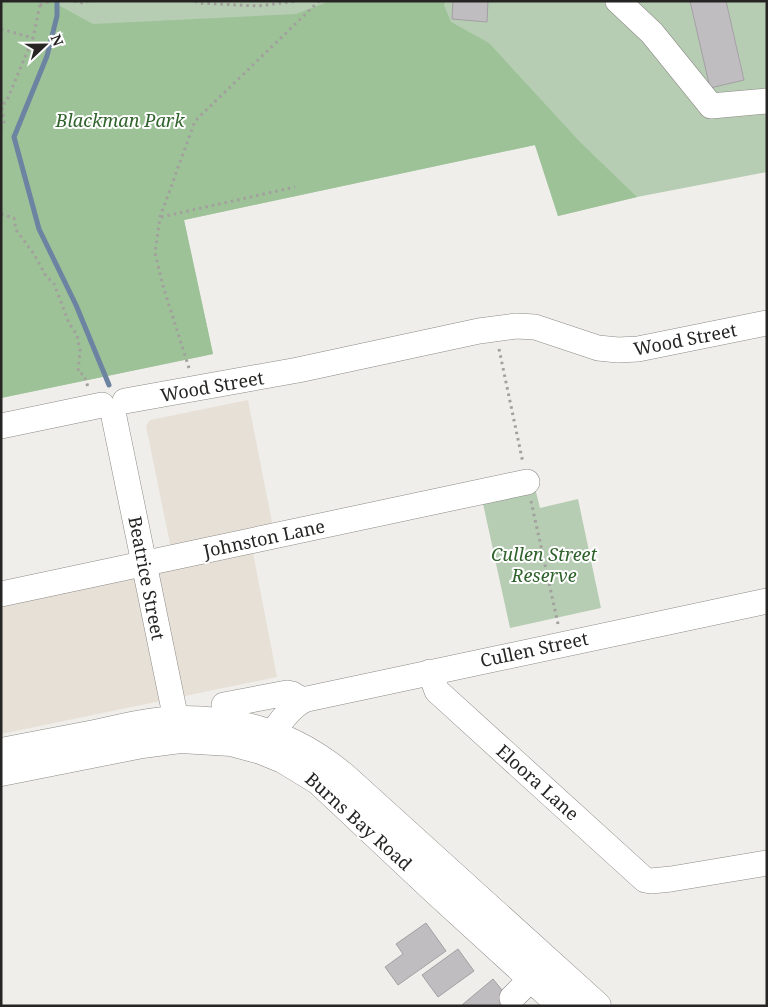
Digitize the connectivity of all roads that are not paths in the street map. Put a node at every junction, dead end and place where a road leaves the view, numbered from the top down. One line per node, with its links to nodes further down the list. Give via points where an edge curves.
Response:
1 (618, 1): 2 (street, via 652,33 711,106)
2 (767, 101)
3 (767, 323): 4 (street, Wood Street, via 638,349 618,350 598,348 535,327 516,326)
4 (109, 408): 5 (street, Wood Street); 7 (street, Beatrice Street)
5 (1, 426)
6 (527, 482): 7 (street, Johnston Lane)
7 (145, 564): 8 (street, Johnston Lane); 13 (street, Beatrice Street)
8 (1, 594)
9 (767, 601): 10 (street, Cullen Street)
10 (430, 672): 11 (street, Cullen Street); 17 (street, Eloora Lane, via 437,691 645,880 657,881)
11 (302, 700): 12 (street, Cullen Street, via 287,693); 14 (street)
12 (224, 705)
13 (178, 730): 14 (main road, Burns Bay Road, via 230,742); 15 (main road, Burns Bay Road, via 138,725); 16 (main road, Burns Bay Road, via 142,744)
14 (267, 742): 18 (main road, Burns Bay Road, via 283,759 324,786)
15 (1, 752)
16 (1, 772)
17 (767, 863)
18 (540, 971): 19 (street); 20 (street, Burns Bay Road); 21 (main road); 22 (main road)
19 (512, 998)
20 (550, 1006)
21 (562, 1006)
22 (597, 1006)

